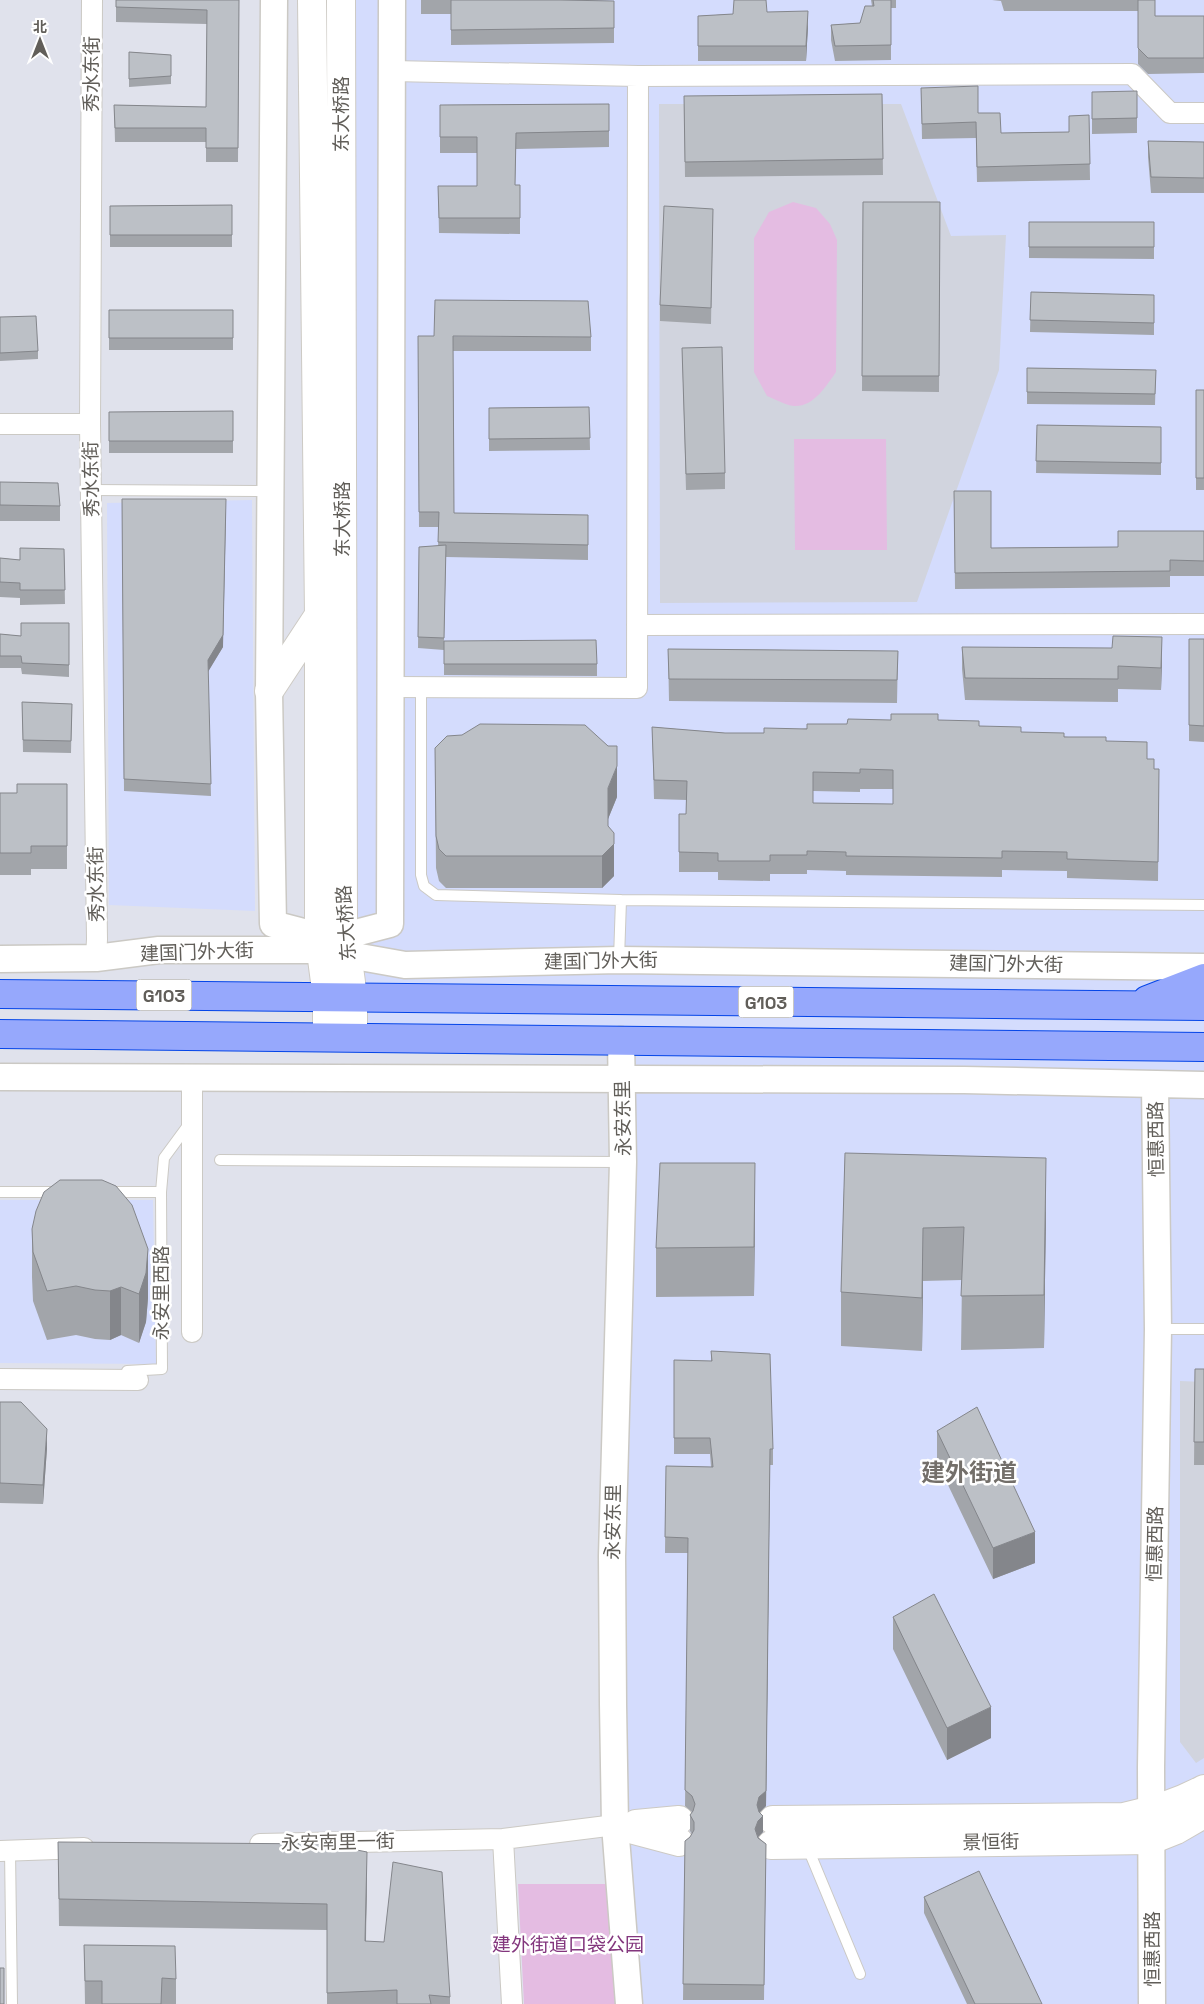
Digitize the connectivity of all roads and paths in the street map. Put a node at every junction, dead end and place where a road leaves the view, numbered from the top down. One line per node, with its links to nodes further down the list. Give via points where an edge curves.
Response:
1 (92, 0): 10 (street, 秀水东街)
2 (274, 0): 12 (street)
3 (312, 0): 13 (main road, 东大桥路)
4 (341, 0): 21 (main road, 东大桥路)
5 (392, 0): 6 (street)
6 (392, 71): 7 (street); 16 (street)
7 (638, 76): 8 (street, via 1132,74 1170,113); 15 (street)
8 (1204, 113)
9 (0, 424): 10 (street)
10 (90, 424): 11 (street, 秀水东街)
11 (91, 490): 12 (lane); 22 (street, 秀水东街)
12 (271, 491): 18 (street)
13 (319, 615): 18 (main road); 21 (main road, 东大桥路)
14 (1204, 624): 15 (street)
15 (637, 625): 17 (street, via 637,688)
16 (391, 687): 17 (street); 21 (street, via 390,924)
17 (421, 687): 19 (lane, via 424,886 436,895)
18 (269, 691): 21 (street, via 273,924)
19 (621, 900): 20 (lane); 24 (lane)
20 (1204, 906)
21 (332, 944): 22 (street, 建国门外大街, via 159,950); 24 (street, 建国门外大街, via 405,965); 28 (main road, 东大桥路)
22 (96, 958): 23 (street, 建国门外大街)
23 (0, 959)
24 (619, 960): 25 (street, 建国门外大街)
25 (1204, 967)
26 (1204, 978): 29 (highway)
27 (0, 994): 28 (highway, 建国门外大街 / G103)
28 (340, 997): 29 (highway, 建国门外大街 / G103); 32 (main road, 东大桥路)
29 (1133, 1006): 30 (highway, 建国门外大街 / G103)
30 (1204, 1006)
31 (0, 1034): 32 (highway, G103)
32 (340, 1036): 33 (highway, G103)
33 (621, 1040): 34 (highway, G103); 37 (street, 永安东里)
34 (1204, 1047)
35 (0, 1077): 36 (street)
36 (192, 1078): 37 (street); 40 (street, 永安里西路)
37 (623, 1079): 38 (street, via 964,1080); 42 (street, 永安东里)
38 (1155, 1085): 39 (street); 47 (street, 恒惠西路)
39 (1204, 1085)
40 (192, 1119): 46 (lane, 永安里西路, via 164,1158); 49 (street, 永安里西路)
41 (220, 1160): 42 (lane)
42 (623, 1162): 56 (street, 永安东里, via 612,1556)
43 (0, 1192): 44 (lane)
44 (66, 1192)
45 (95, 1192): 46 (lane)
46 (161, 1192): 51 (lane, 永安里西路, via 162,1369 87,1374)
47 (1158, 1329): 48 (lane); 54 (street, 恒惠西路)
48 (1204, 1329)
49 (192, 1332)
50 (0, 1379): 51 (street)
51 (56, 1380): 52 (street)
52 (138, 1380)
53 (1204, 1789): 54 (main road, 景恒街)
54 (1152, 1811): 59 (street, 恒惠西路); 61 (main road, 景恒街, via 1124,1817 772,1832)
55 (1204, 1814): 59 (main road, 景恒街)
56 (615, 1825): 57 (main road); 58 (street, 永安南里一街); 67 (street, 永安东里)
57 (679, 1831)
58 (503, 1838): 60 (street, 永安南里一街); 66 (street)
59 (1151, 1840): 61 (main road, 景恒街); 68 (street, 恒惠西路)
60 (237, 1845)
61 (806, 1845): 64 (lane)
62 (99, 1848): 63 (street)
63 (5, 1850): 65 (lane)
64 (860, 1974)
65 (12, 2004)
66 (512, 2004)
67 (628, 2004)
68 (1152, 2004)

